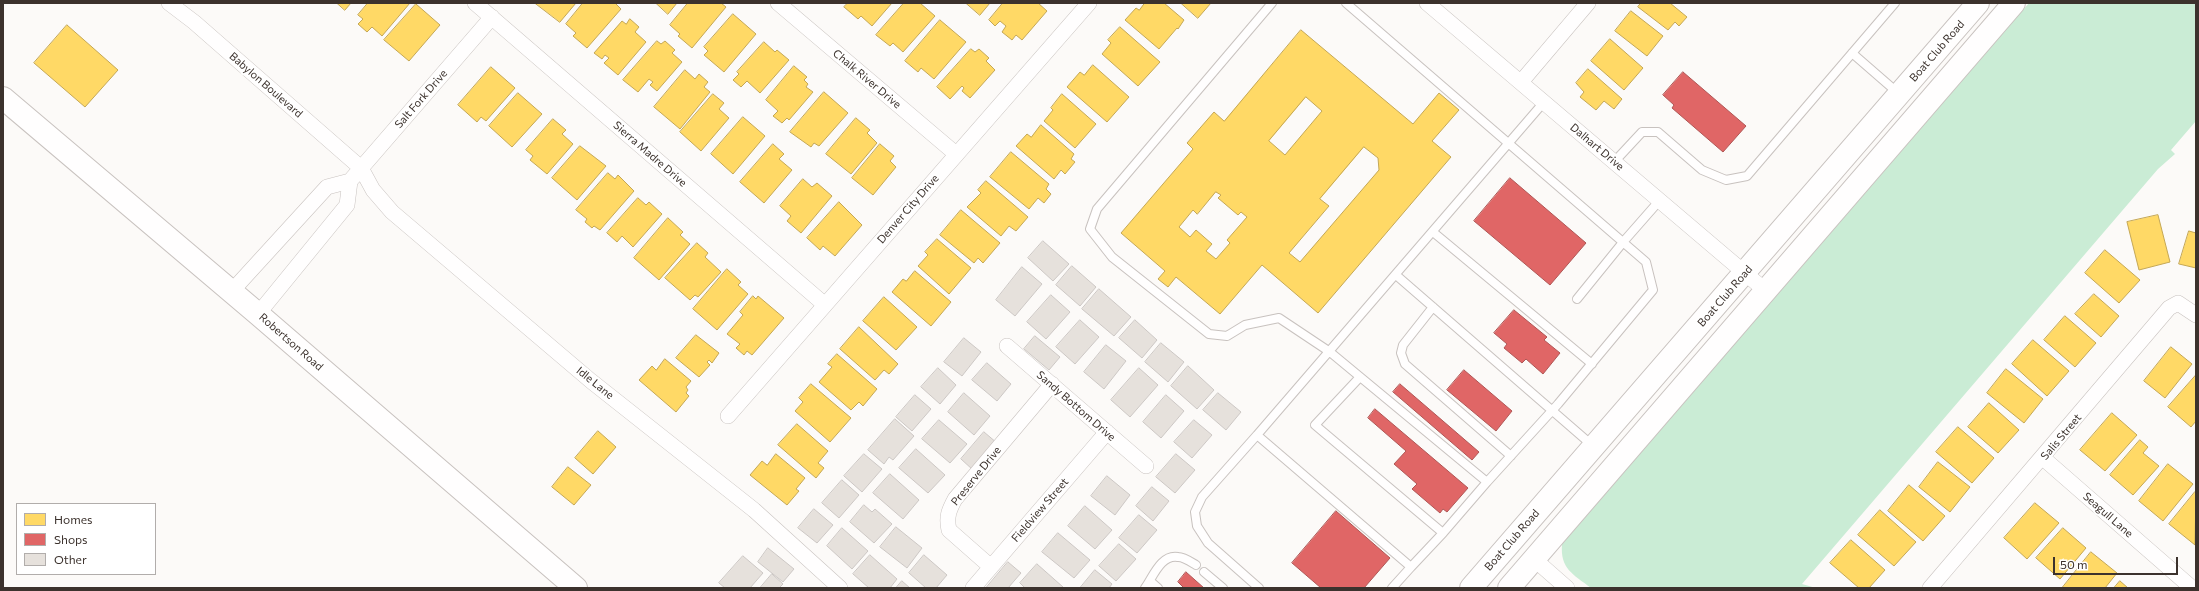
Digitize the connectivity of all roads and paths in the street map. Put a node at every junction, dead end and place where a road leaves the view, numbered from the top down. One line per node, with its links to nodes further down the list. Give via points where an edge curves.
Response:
1 (169, 3): 21 (street, Babylon Boulevard)
2 (475, 3): 12 (street, Sierra Madre Drive)
3 (778, 3): 19 (street, Chalk River Drive)
4 (1089, 3): 19 (street, Denver City Drive)
5 (1272, 3): 36 (lane, via 1097,209 1090,229 1112,257 1209,334 1226,336 1245,325 1279,318)
6 (1346, 3): 18 (lane)
7 (1427, 3): 14 (street, Dalhart Drive)
8 (1588, 3): 14 (street)
9 (1895, 3): 13 (lane)
10 (1978, 3): 15 (main road, Boat Club Road)
11 (2014, 3): 28 (main road)
12 (492, 17): 21 (street, Salt Fork Drive); 31 (street, Sierra Madre Drive)
13 (1852, 53): 15 (lane); 20 (lane, via 1747,176 1726,180 1702,170 1658,132 1642,132)
14 (1521, 82): 17 (street, Dalhart Drive)
15 (1899, 93): 26 (main road, Boat Club Road)
16 (3, 98): 29 (main road, Robertson Road)
17 (1544, 102): 18 (lane); 20 (street, Dalhart Drive)
18 (1508, 143): 24 (lane); 25 (lane)
19 (956, 154): 31 (street, Denver City Drive)
20 (1615, 161): 23 (street, Dalhart Drive)
21 (361, 168): 22 (street, Salt Fork Drive); 57 (street, Idle Lane, via 373,190 392,212 591,381 754,510)
22 (350, 181): 29 (street, via 326,187); 33 (street, via 347,205)
23 (1660, 200): 25 (lane); 26 (street, Dalhart Drive)
24 (1433, 232): 27 (lane); 37 (lane)
25 (1624, 241): 30 (lane); 37 (lane, via 1646,262 1653,290)
26 (1745, 273): 28 (street, Dalhart Drive); 44 (main road, Boat Club Road)
27 (1396, 275): 32 (lane); 36 (lane)
28 (1766, 291): 50 (main road)
29 (231, 292): 33 (main road, Robertson Road)
30 (1577, 299)
31 (824, 304): 41 (street, Denver City Drive)
32 (1433, 308): 40 (lane); 45 (lane, via 1403,345 1401,353 1404,364)
33 (258, 314): 56 (main road, Robertson Road)
34 (2196, 315): 46 (street, Salis Street, via 2178,303 2169,308)
35 (1007, 346): 39 (street, Sandy Bottom Drive)
36 (1330, 352): 38 (lane); 43 (lane)
37 (1592, 364): 40 (lane)
38 (1360, 377): 48 (lane); 49 (lane, via 1315,425)
39 (1052, 384): 42 (street, Sandy Bottom Drive); 52 (street, Preserve Drive, via 955,499 949,510 949,530)
40 (1552, 411): 44 (lane); 45 (lane)
41 (728, 416)
42 (1107, 432): 47 (street, Sandy Bottom Drive); 52 (street, Fieldview Street)
43 (1258, 435): 53 (lane); 61 (lane, via 1202,497 1195,512 1197,526 1208,543)
44 (1594, 447): 63 (main road, Boat Club Road)
45 (1511, 456): 48 (lane)
46 (2043, 458): 66 (street, Salis Street); 67 (street, Seagull Lane)
47 (1146, 466)
48 (1487, 482): 49 (lane)
49 (1443, 533): 53 (lane)
50 (1534, 559): 64 (main road); 65 (street)
51 (1196, 565): 55 (lane, via 1178,557 1167,558 1159,565)
52 (991, 566): 58 (street, Fieldview Street)
53 (1411, 567): 62 (lane)
54 (1204, 572): 60 (lane)
55 (1148, 585): 59 (lane)
56 (576, 588)
57 (840, 588)
58 (973, 588)
59 (1158, 588)
60 (1223, 588)
61 (1259, 588)
62 (1392, 588)
63 (1471, 588)
64 (1510, 588)
65 (1567, 588)
66 (1930, 588)
67 (2192, 588)

